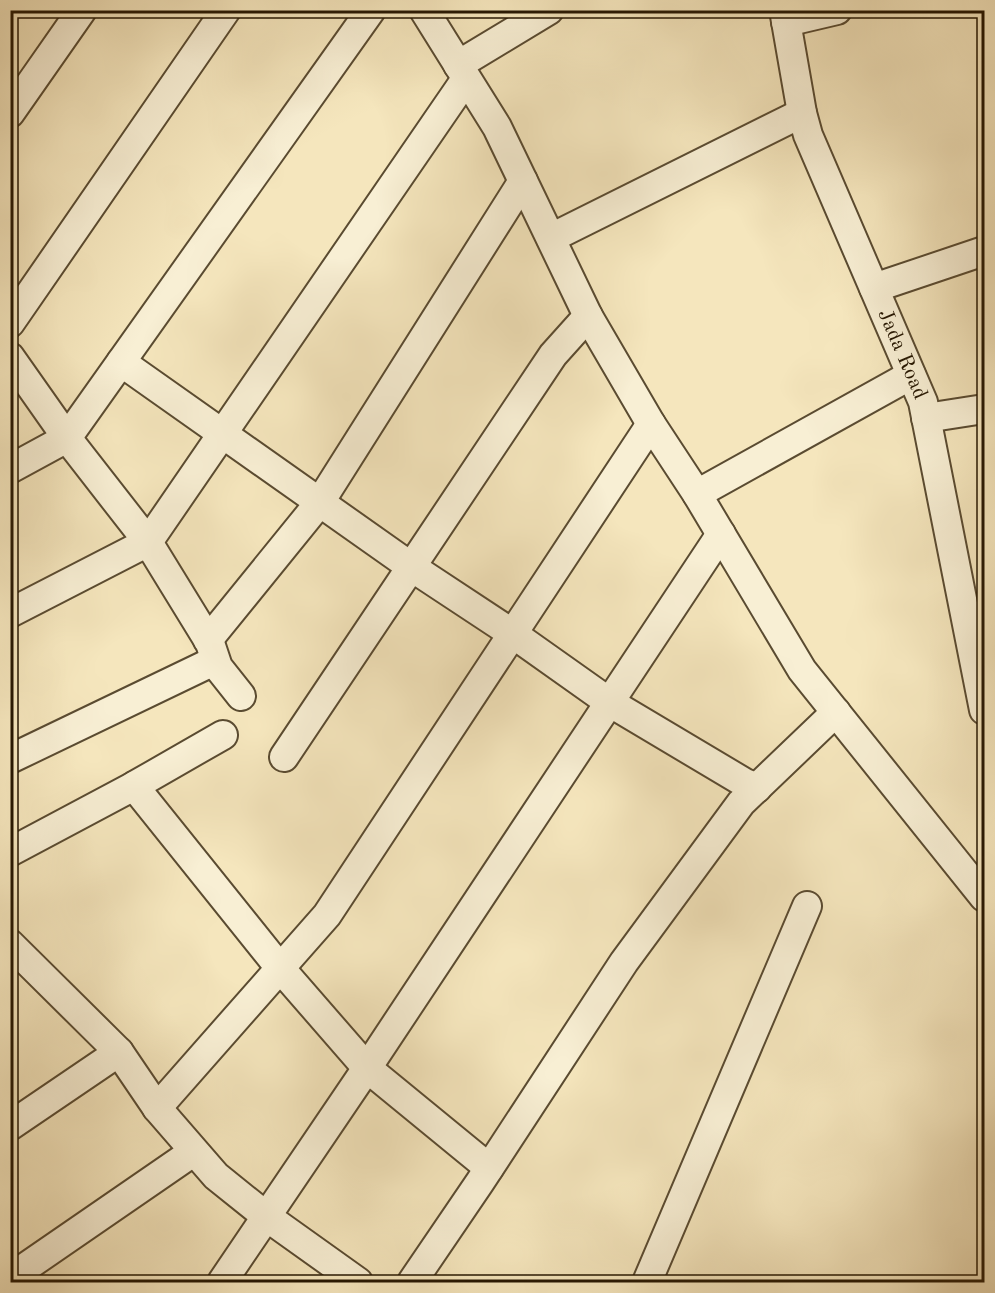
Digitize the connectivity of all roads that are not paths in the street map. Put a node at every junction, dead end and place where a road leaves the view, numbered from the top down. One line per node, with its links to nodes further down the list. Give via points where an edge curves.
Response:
1 (226, 10): 16 (street)
2 (371, 10): 18 (street)
3 (424, 10): 8 (street)
4 (549, 10): 8 (street)
5 (837, 10): 7 (street)
6 (77, 12): 9 (street)
7 (785, 16): 10 (street, Jada Road)
8 (462, 72): 11 (street, via 497,127); 23 (street)
9 (10, 113)
10 (802, 113): 12 (street); 14 (street, Jada Road)
11 (523, 181): 12 (street); 27 (street)
12 (551, 238): 15 (street)
13 (984, 251): 14 (street)
14 (874, 288): 19 (street, Jada Road)
15 (588, 316): 22 (street); 30 (street, via 553,355)
16 (10, 323)
17 (10, 357): 24 (street)
18 (121, 362): 23 (street); 24 (street)
19 (911, 375): 21 (street, Jada Road); 26 (street)
20 (984, 409): 21 (street)
21 (926, 418): 36 (street, Jada Road)
22 (651, 424): 26 (street); 32 (street)
23 (222, 434): 27 (street); 29 (street)
24 (67, 438): 25 (street); 29 (street)
25 (10, 469)
26 (697, 494): 28 (street)
27 (320, 501): 30 (street); 33 (street)
28 (721, 534): 35 (street); 37 (street, via 802,670)
29 (148, 542): 31 (street); 33 (street)
30 (410, 566): 32 (street); 39 (street)
31 (10, 613)
32 (513, 633): 35 (street); 47 (street, via 327,915)
33 (211, 651): 34 (street); 40 (street)
34 (241, 696)
35 (609, 702): 42 (street); 49 (street)
36 (984, 710)
37 (836, 712): 42 (street); 44 (street)
38 (223, 735): 41 (street)
39 (284, 757)
40 (10, 759)
41 (134, 786): 43 (street); 47 (street)
42 (757, 788): 53 (street, via 741,803 624,962)
43 (10, 852)
44 (984, 897)
45 (807, 906): 59 (street)
46 (16, 960): 48 (street)
47 (280, 968): 49 (street); 50 (street)
48 (119, 1052): 50 (street); 51 (street)
49 (367, 1068): 53 (street); 54 (street)
50 (157, 1108): 52 (street)
51 (10, 1126)
52 (193, 1152): 54 (street); 55 (street)
53 (489, 1168): 56 (street)
54 (267, 1217): 57 (street); 58 (street)
55 (10, 1278)
56 (417, 1281)
57 (222, 1282)
58 (358, 1282)
59 (647, 1282)

